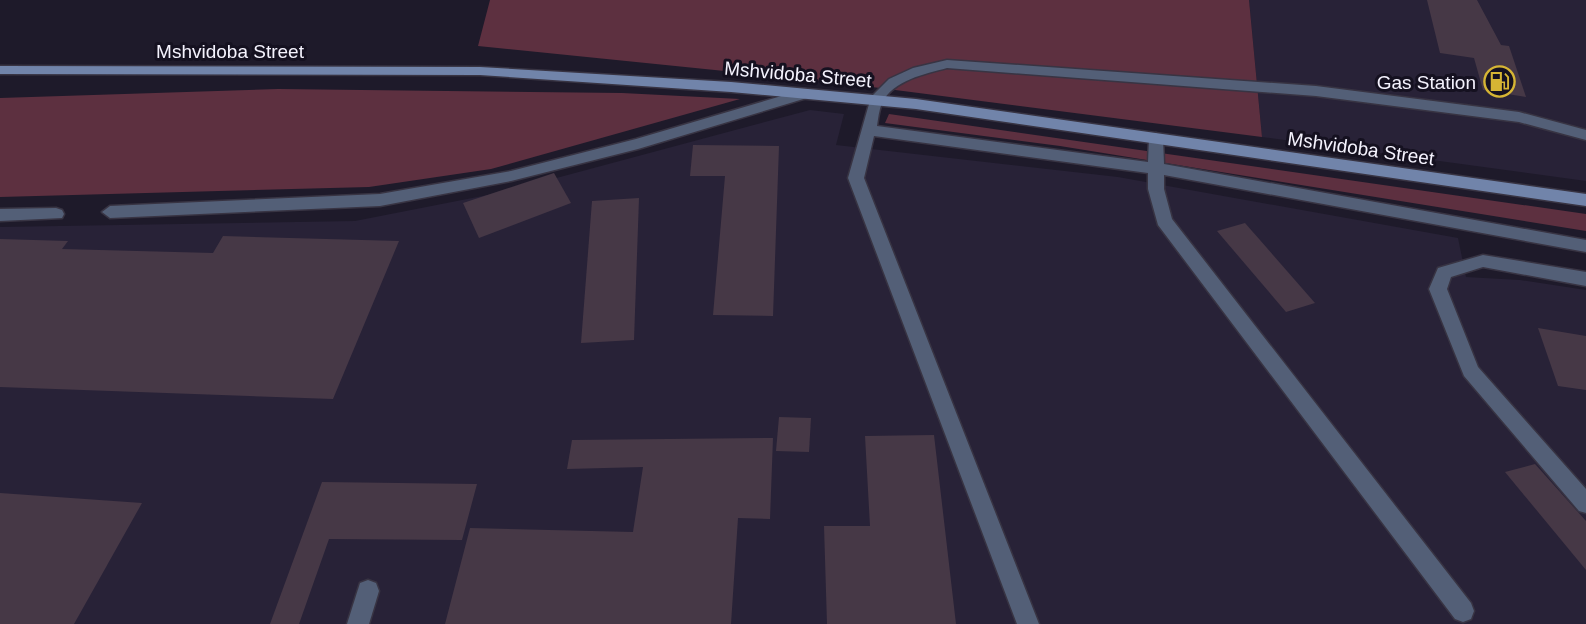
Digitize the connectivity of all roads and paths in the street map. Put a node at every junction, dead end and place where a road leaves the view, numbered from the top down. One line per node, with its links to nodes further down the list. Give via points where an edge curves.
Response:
1 (0, 70): 2 (main road, Mshvidoba Street, via 480,71)
2 (805, 94): 3 (main road, Mshvidoba Street); 9 (street, via 524,173 380,200)
3 (876, 100): 4 (street); 5 (street, via 894,82 947,64 1317,91 1519,117); 6 (main road, Mshvidoba Street)
4 (868, 130): 7 (street); 18 (street, via 856,178)
5 (1586, 135)
6 (1156, 138): 7 (street); 8 (main road, Mshvidoba Street)
7 (1156, 169): 12 (street); 16 (street, via 1164,221)
8 (1586, 200)
9 (110, 212)
10 (56, 214): 11 (street)
11 (0, 215)
12 (1586, 246)
13 (1586, 279): 14 (street, via 1483,261 1444,273 1438,289 1471,371)
14 (1586, 504)
15 (368, 591): 17 (street)
16 (1463, 611)
17 (358, 624)
18 (1028, 624)

